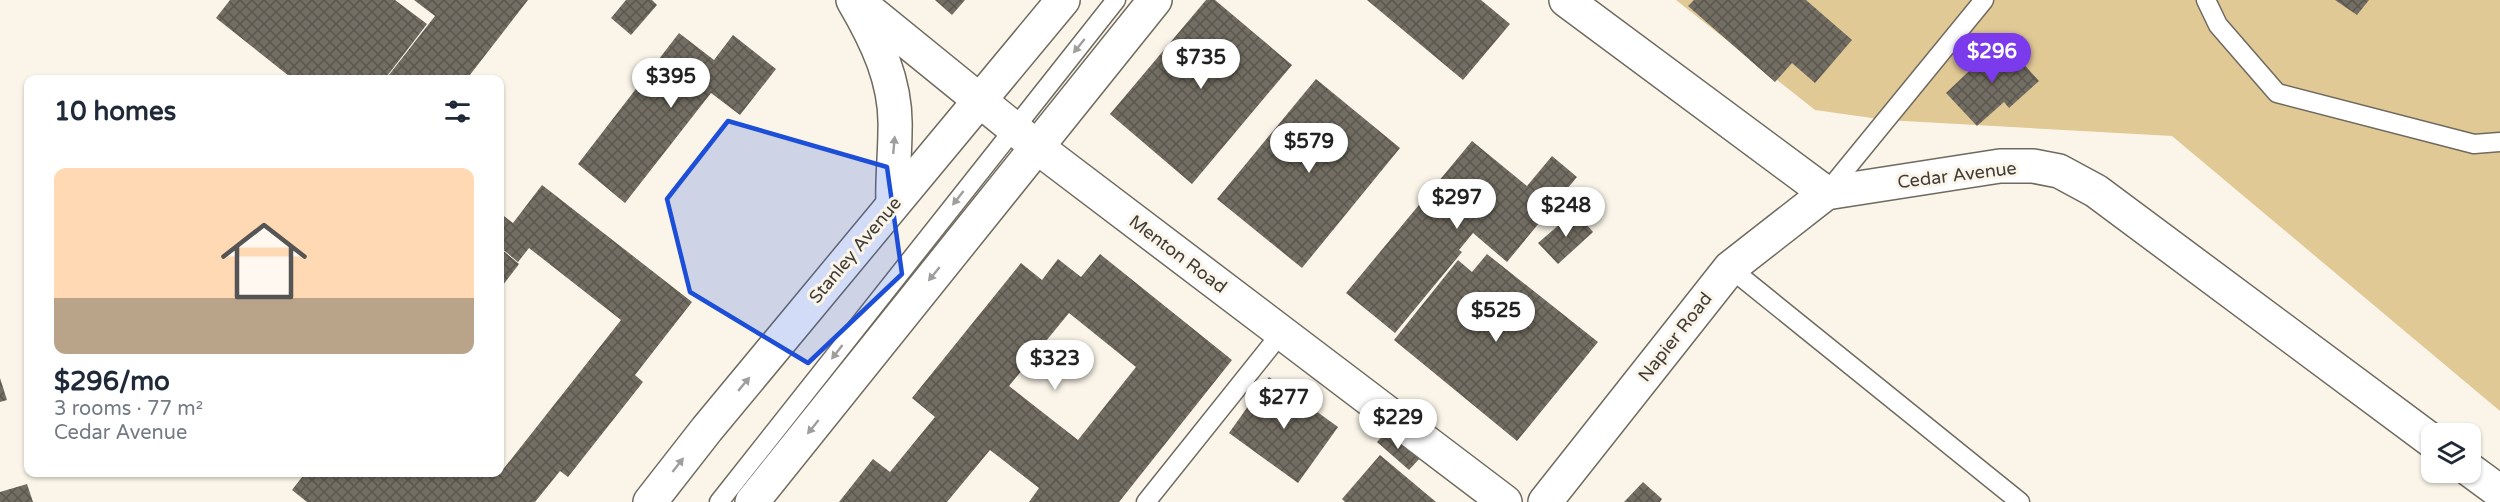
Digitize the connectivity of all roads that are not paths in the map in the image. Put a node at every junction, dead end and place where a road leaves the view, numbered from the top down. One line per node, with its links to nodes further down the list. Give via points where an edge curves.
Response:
1 (854, 0): 8 (street, Menton Road); 12 (street, one-way to 1, via 891,175 896,128 890,81 874,36)
2 (1063, 0): 8 (street, Stanley Avenue)
3 (1116, 0): 9 (lane, one-way to 9)
4 (1155, 0): 9 (street)
5 (1566, 0): 11 (street)
6 (1984, 0): 11 (lane)
7 (2206, 0): 10 (lane, via 2218,25 2277,93 2474,144)
8 (979, 100): 9 (street, Menton Road); 12 (street, Stanley Avenue)
9 (1025, 137): 14 (street, Menton Road); 19 (lane, one-way to 19); 20 (street, one-way to 20)
10 (2500, 142)
11 (1826, 193): 13 (street, Napier Road); 15 (street, Cedar Avenue, via 2000,166 2059,171 2096,191)
12 (893, 203): 18 (street, Stanley Avenue, one-way to 12)
13 (1730, 268): 23 (street, Napier Road); 24 (lane)
14 (1282, 332): 21 (lane); 22 (street, Menton Road)
15 (2421, 433)
16 (2481, 478): 17 (street)
17 (2500, 492)
18 (650, 502)
19 (719, 502)
20 (752, 502)
21 (1146, 502)
22 (1505, 502)
23 (1545, 502)
24 (2020, 502)

